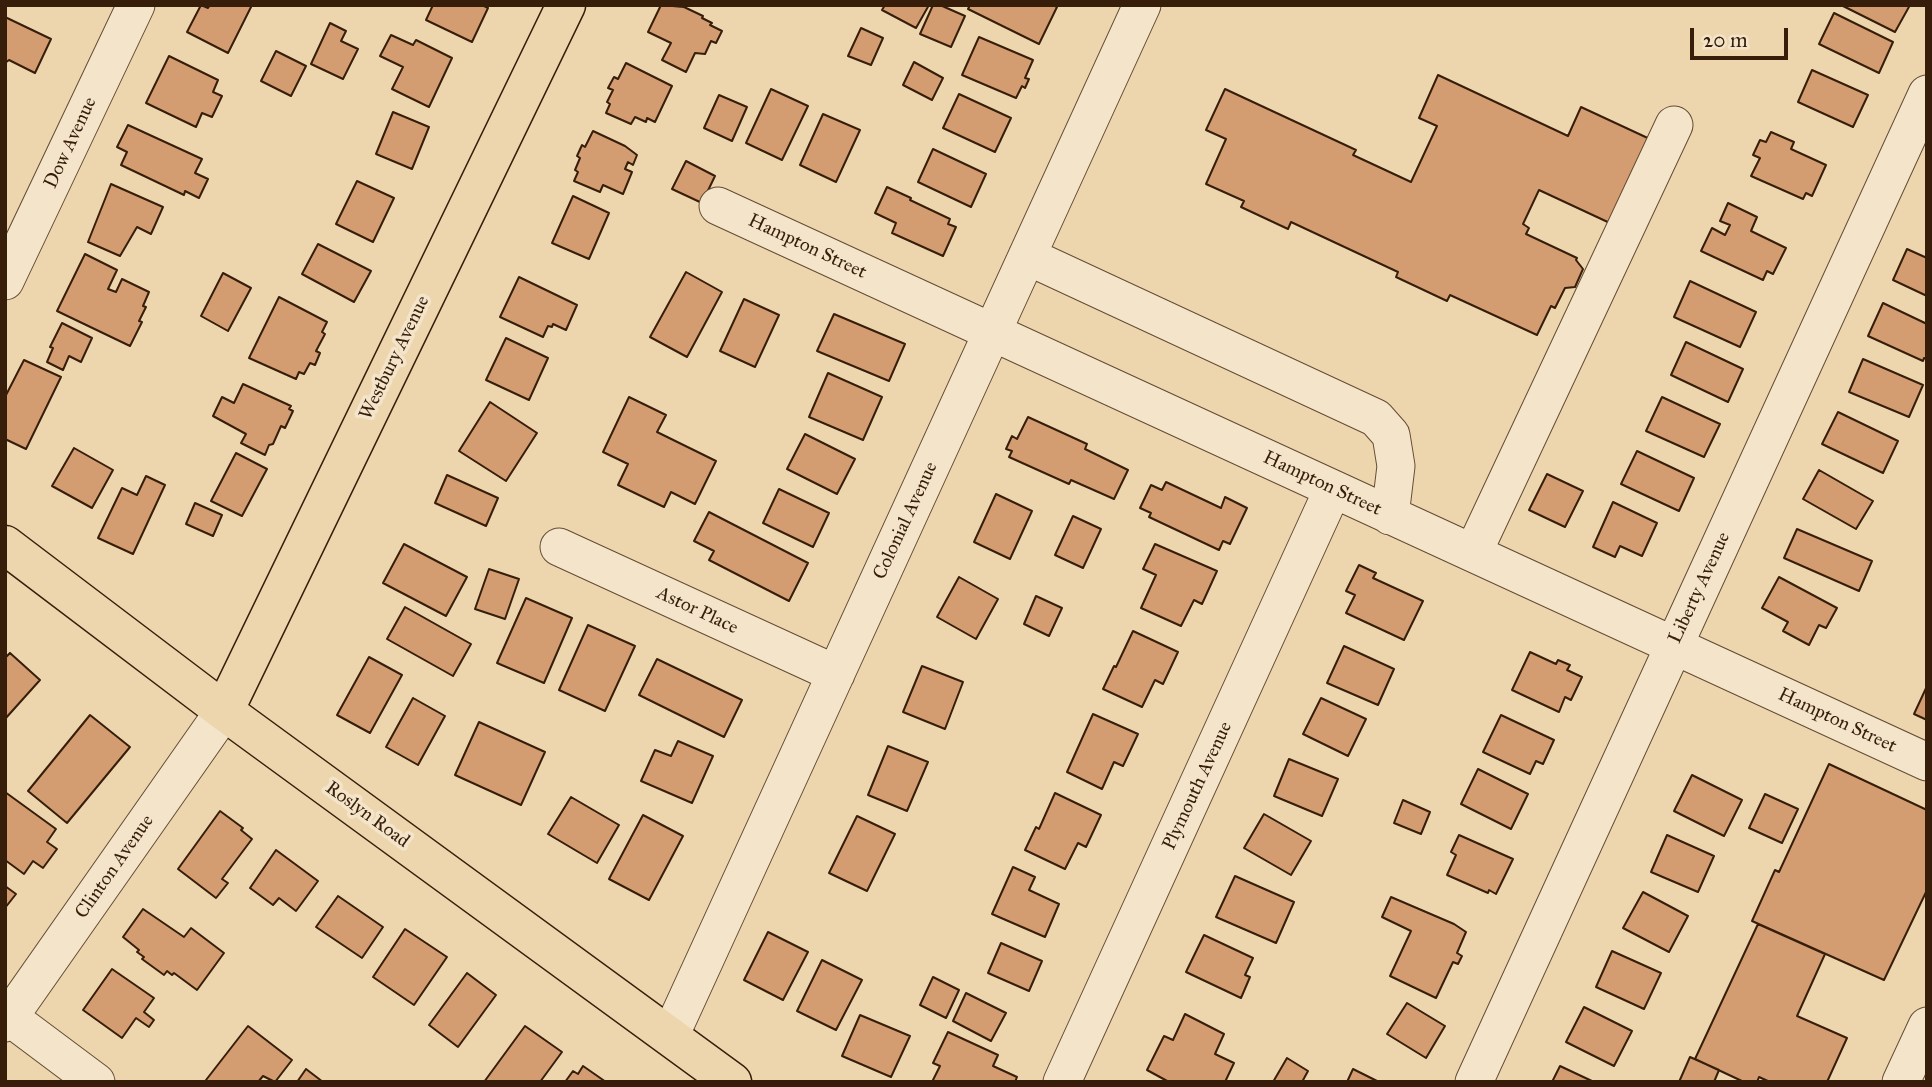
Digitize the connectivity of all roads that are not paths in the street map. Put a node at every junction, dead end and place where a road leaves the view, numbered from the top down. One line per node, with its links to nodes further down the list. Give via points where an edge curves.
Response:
1 (136, 5): 8 (street, Dow Avenue)
2 (566, 5): 17 (main road, Westbury Avenue)
3 (1142, 5): 7 (street, Colonial Avenue)
4 (1927, 94): 15 (street, Liberty Avenue)
5 (1674, 125): 14 (street)
6 (718, 206): 9 (street, Hampton Street)
7 (1027, 256): 9 (street, Colonial Avenue); 11 (street, via 1376,418 1391,435 1396,466)
8 (5, 281)
9 (992, 332): 10 (street, Hampton Street); 16 (street, Colonial Avenue)
10 (1333, 489): 11 (street, Hampton Street); 24 (street, Plymouth Avenue)
11 (1390, 516): 14 (street, Hampton Street)
12 (5, 545): 17 (main road, Roslyn Road)
13 (559, 547): 16 (street, Astor Place)
14 (1473, 553): 15 (street, Hampton Street)
15 (1674, 646): 18 (street, Hampton Street); 25 (street, Liberty Avenue)
16 (836, 674): 21 (street, Colonial Avenue)
17 (224, 711): 19 (street, Clinton Avenue); 21 (main road, Roslyn Road)
18 (1927, 762)
19 (7, 1018): 23 (street)
20 (1927, 1026): 26 (street)
21 (670, 1036): 22 (main road, Roslyn Road)
22 (712, 1076)
23 (96, 1082)
24 (1062, 1082)
25 (1474, 1082)
26 (1901, 1082)

